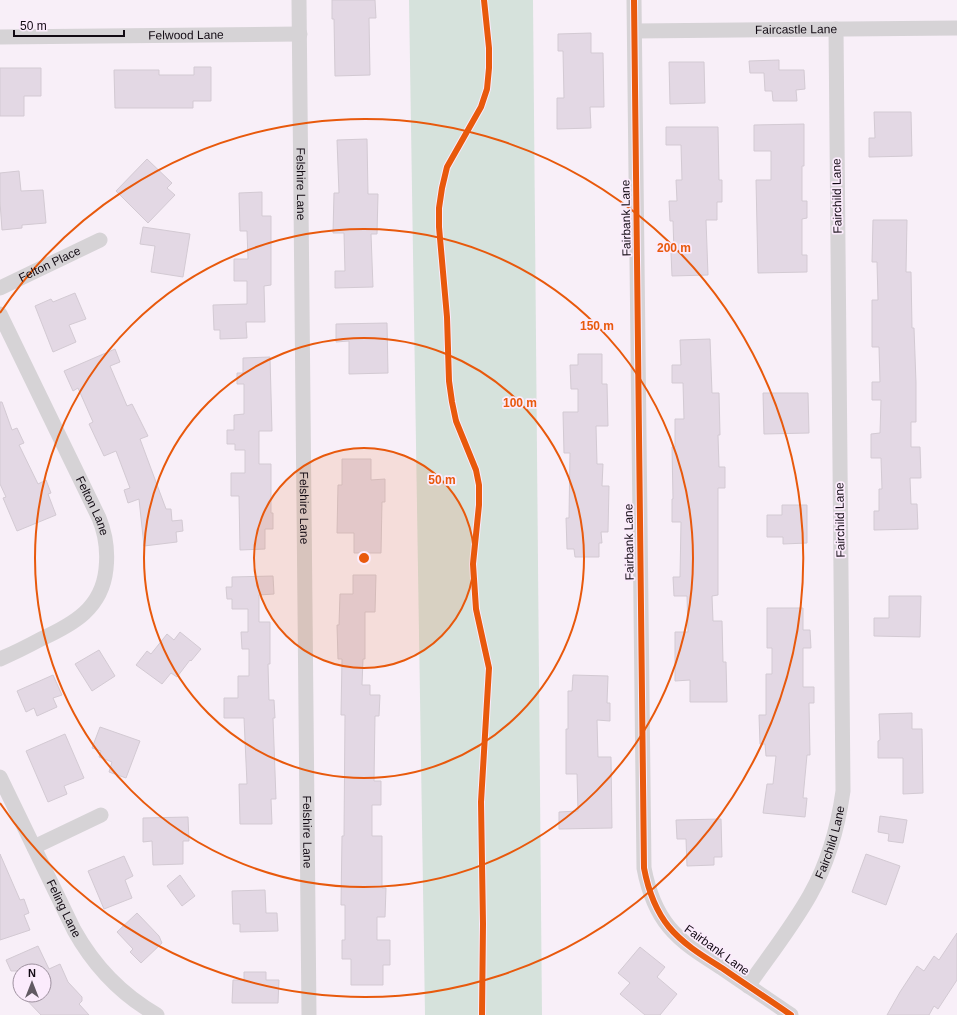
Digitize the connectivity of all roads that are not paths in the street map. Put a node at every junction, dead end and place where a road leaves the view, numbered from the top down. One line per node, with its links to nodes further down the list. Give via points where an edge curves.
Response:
1 (300, 0): 6 (street, Felshire Lane)
2 (634, 0): 5 (street, Fairbank Lane)
3 (957, 28): 4 (street, Faircastle Lane)
4 (836, 29): 5 (street, Faircastle Lane); 15 (street, Fairchild Lane, via 843,791 839,818 815,884 800,911)
5 (634, 31): 15 (street, Fairbank Lane, via 644,868 653,899 669,926 693,949)
6 (300, 34): 7 (street, Felwood Lane); 17 (street, Felshire Lane)
7 (0, 37)
8 (100, 240): 9 (street, Felton Place)
9 (0, 288)
10 (0, 314): 11 (street, Felton Lane, via 99,518 107,552 103,585 85,613 53,634)
11 (0, 659)
12 (0, 777): 14 (street, Feling Lane)
13 (101, 815): 14 (street)
14 (34, 847): 16 (street, Feling Lane, via 74,930 92,958 126,994)
15 (748, 986): 18 (street, Fairbank Lane)
16 (158, 1015)
17 (310, 1015)
18 (791, 1015)

